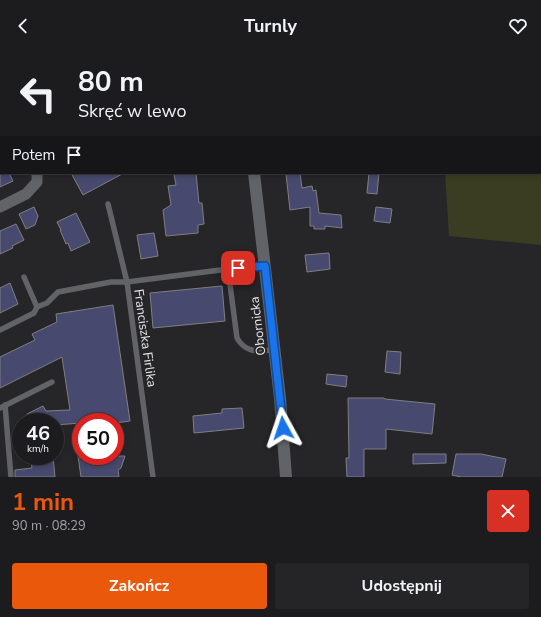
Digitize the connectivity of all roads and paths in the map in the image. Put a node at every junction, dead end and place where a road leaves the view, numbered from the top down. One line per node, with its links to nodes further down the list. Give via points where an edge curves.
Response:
1 (37, 174): 4 (street, via 37,182 26,194)
2 (254, 174): 5 (main road, Obornicka)
3 (108, 204): 8 (lane, Franciszka Firlika)
4 (0, 207)
5 (265, 266): 6 (lane); 11 (main road, Obornicka)
6 (228, 269): 8 (lane); 11 (lane, via 237,338 249,350)
7 (24, 277): 9 (lane)
8 (127, 282): 9 (lane, via 111,282 58,292 47,303); 15 (lane, Franciszka Firlika)
9 (37, 307): 10 (lane, via 34,313)
10 (0, 330)
11 (275, 350): 16 (main road, Obornicka)
12 (52, 382): 13 (lane)
13 (3, 407): 14 (lane)
14 (10, 477)
15 (153, 477)
16 (286, 477)

